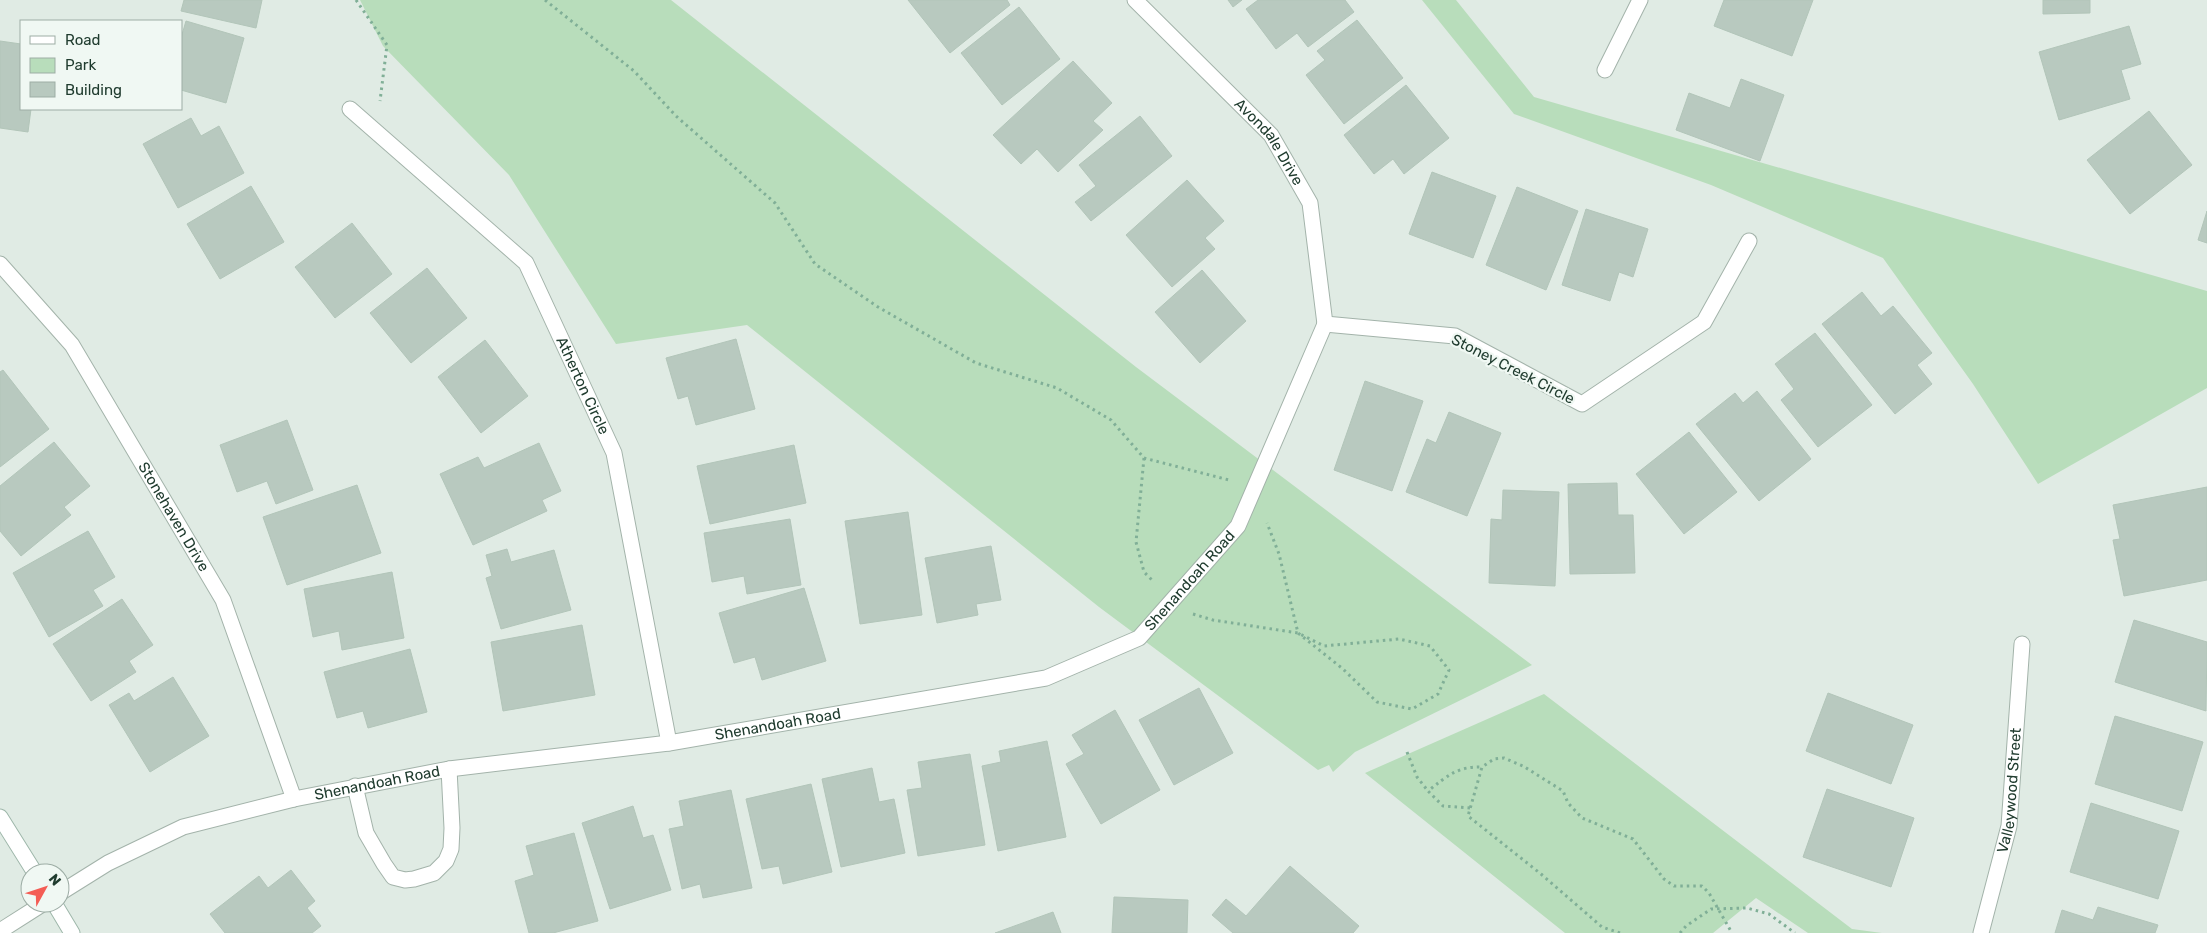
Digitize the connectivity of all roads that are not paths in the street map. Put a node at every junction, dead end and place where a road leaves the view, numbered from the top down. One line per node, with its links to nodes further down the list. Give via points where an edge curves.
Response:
1 (1135, 0): 7 (street, Avondale Drive, via 1276,143 1310,203)
2 (1640, 0): 3 (street)
3 (1605, 70)
4 (350, 109): 9 (street, Atherton Circle, via 526,263 614,453)
5 (1749, 241): 7 (street, Stoney Creek Circle, via 1704,322 1582,404 1455,336)
6 (0, 264): 12 (street, Stonehaven Drive, via 72,345 223,600)
7 (1325, 324): 9 (street, Shenandoah Road, via 1238,526 1139,638 1046,678)
8 (2022, 644): 20 (street, Valleywood Street, via 2009,826)
9 (669, 743): 10 (street, Shenandoah Road)
10 (449, 769): 11 (street, Shenandoah Road); 11 (street, via 451,849 446,862 434,873 414,879 393,876 384,864 366,833)
11 (355, 786): 12 (street, Shenandoah Road)
12 (294, 799): 15 (street, Shenandoah Road, via 184,827 108,863)
13 (0, 817): 14 (street)
14 (29, 863)
15 (70, 887)
16 (28, 913): 18 (street)
17 (60, 913): 19 (street)
18 (0, 931)
19 (72, 933)
20 (1981, 933)

